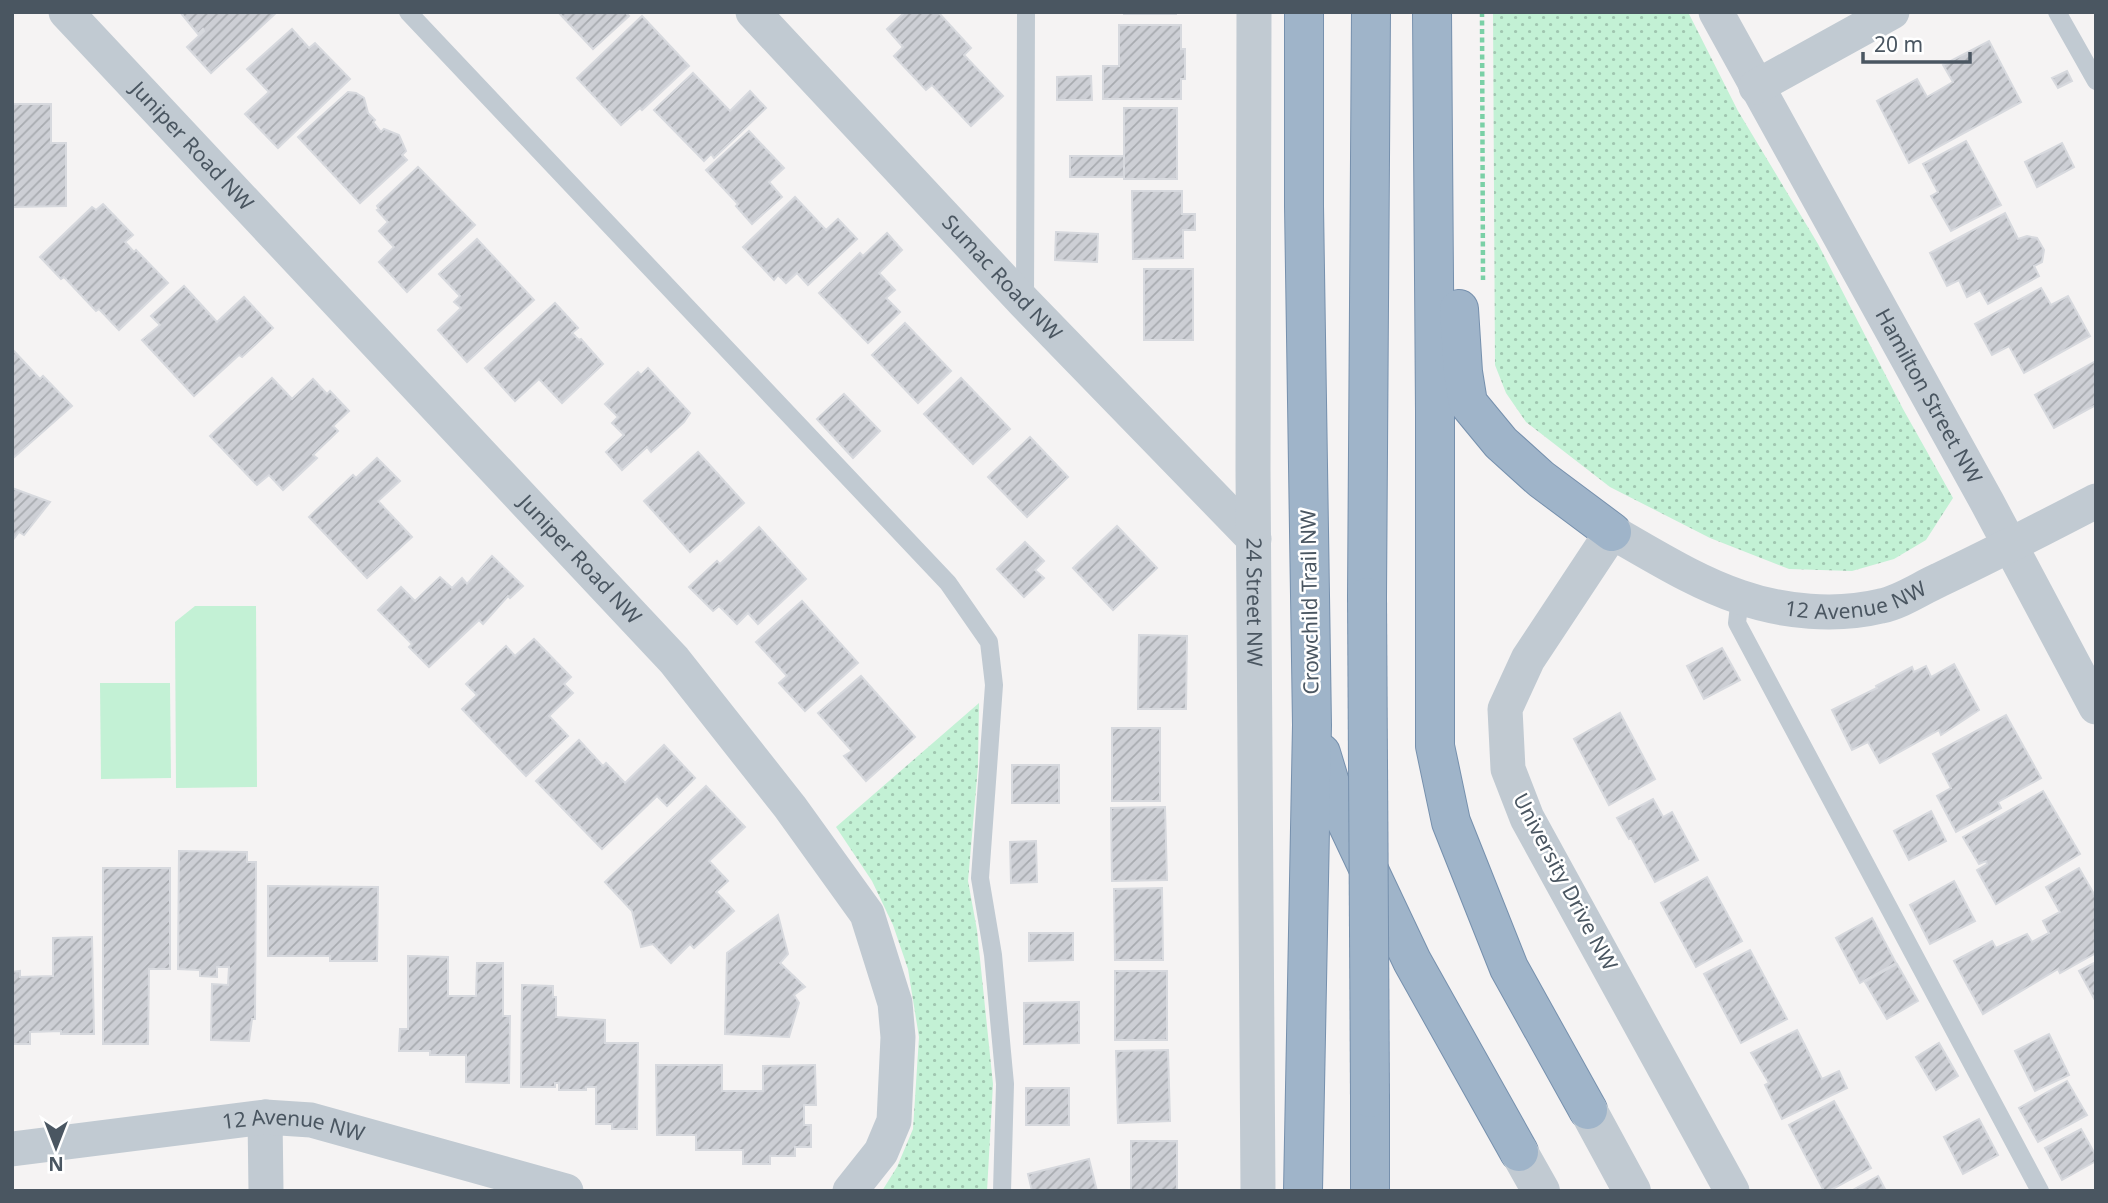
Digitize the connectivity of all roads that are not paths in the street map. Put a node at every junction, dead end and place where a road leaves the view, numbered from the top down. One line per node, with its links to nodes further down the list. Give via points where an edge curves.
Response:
1 (66, 12): 28 (street, Juniper Road NW, via 674,660 867,914 895,1003 894,1121 881,1152)
2 (408, 12): 29 (lane, via 948,583 989,642 994,685 980,878 993,955 1005,1084)
3 (753, 12): 14 (street, Sumac Road NW)
4 (1026, 12): 14 (lane)
5 (1254, 12): 17 (street, 24 Street NW)
6 (1304, 12): 21 (highway, Crowchild Trail NW)
7 (1371, 12): 32 (highway, bridge, via 1367,597)
8 (1716, 12): 13 (street, Hamilton Street NW)
9 (1892, 12): 13 (street)
10 (2057, 12): 12 (lane)
11 (1432, 23): 16 (highway, via 1452,178 1462,372 1468,403 1511,452); 22 (highway, via 1435,746 1451,822 1509,968)
12 (2096, 80)
13 (1756, 87): 18 (street, Hamilton Street NW)
14 (1024, 302): 17 (street, Sumac Road NW)
15 (2096, 500): 18 (street, 12 Avenue NW)
16 (1612, 532): 19 (street, 12 Avenue NW); 35 (street, University Drive NW, via 1528,659 1505,709 1508,769 1527,818)
17 (1254, 539): 30 (street, 24 Street NW)
18 (2009, 547): 19 (street, 12 Avenue NW, via 1883,606 1810,611); 20 (street, Hamilton Street NW)
19 (1740, 597): 36 (lane, via 1737,623)
20 (2096, 707)
21 (1312, 725): 25 (highway, via 1334,796 1412,961); 31 (highway, Crowchild Trail NW)
22 (1588, 1110): 34 (street)
23 (265, 1117): 24 (street, 12 Avenue NW); 26 (street); 27 (street, 12 Avenue NW, via 345,1128)
24 (12, 1149)
25 (1519, 1152): 33 (street)
26 (266, 1191)
27 (566, 1191)
28 (850, 1191)
29 (1002, 1191)
30 (1258, 1191)
31 (1303, 1191)
32 (1370, 1191)
33 (1541, 1191)
34 (1632, 1191)
35 (1732, 1191)
36 (2040, 1191)

